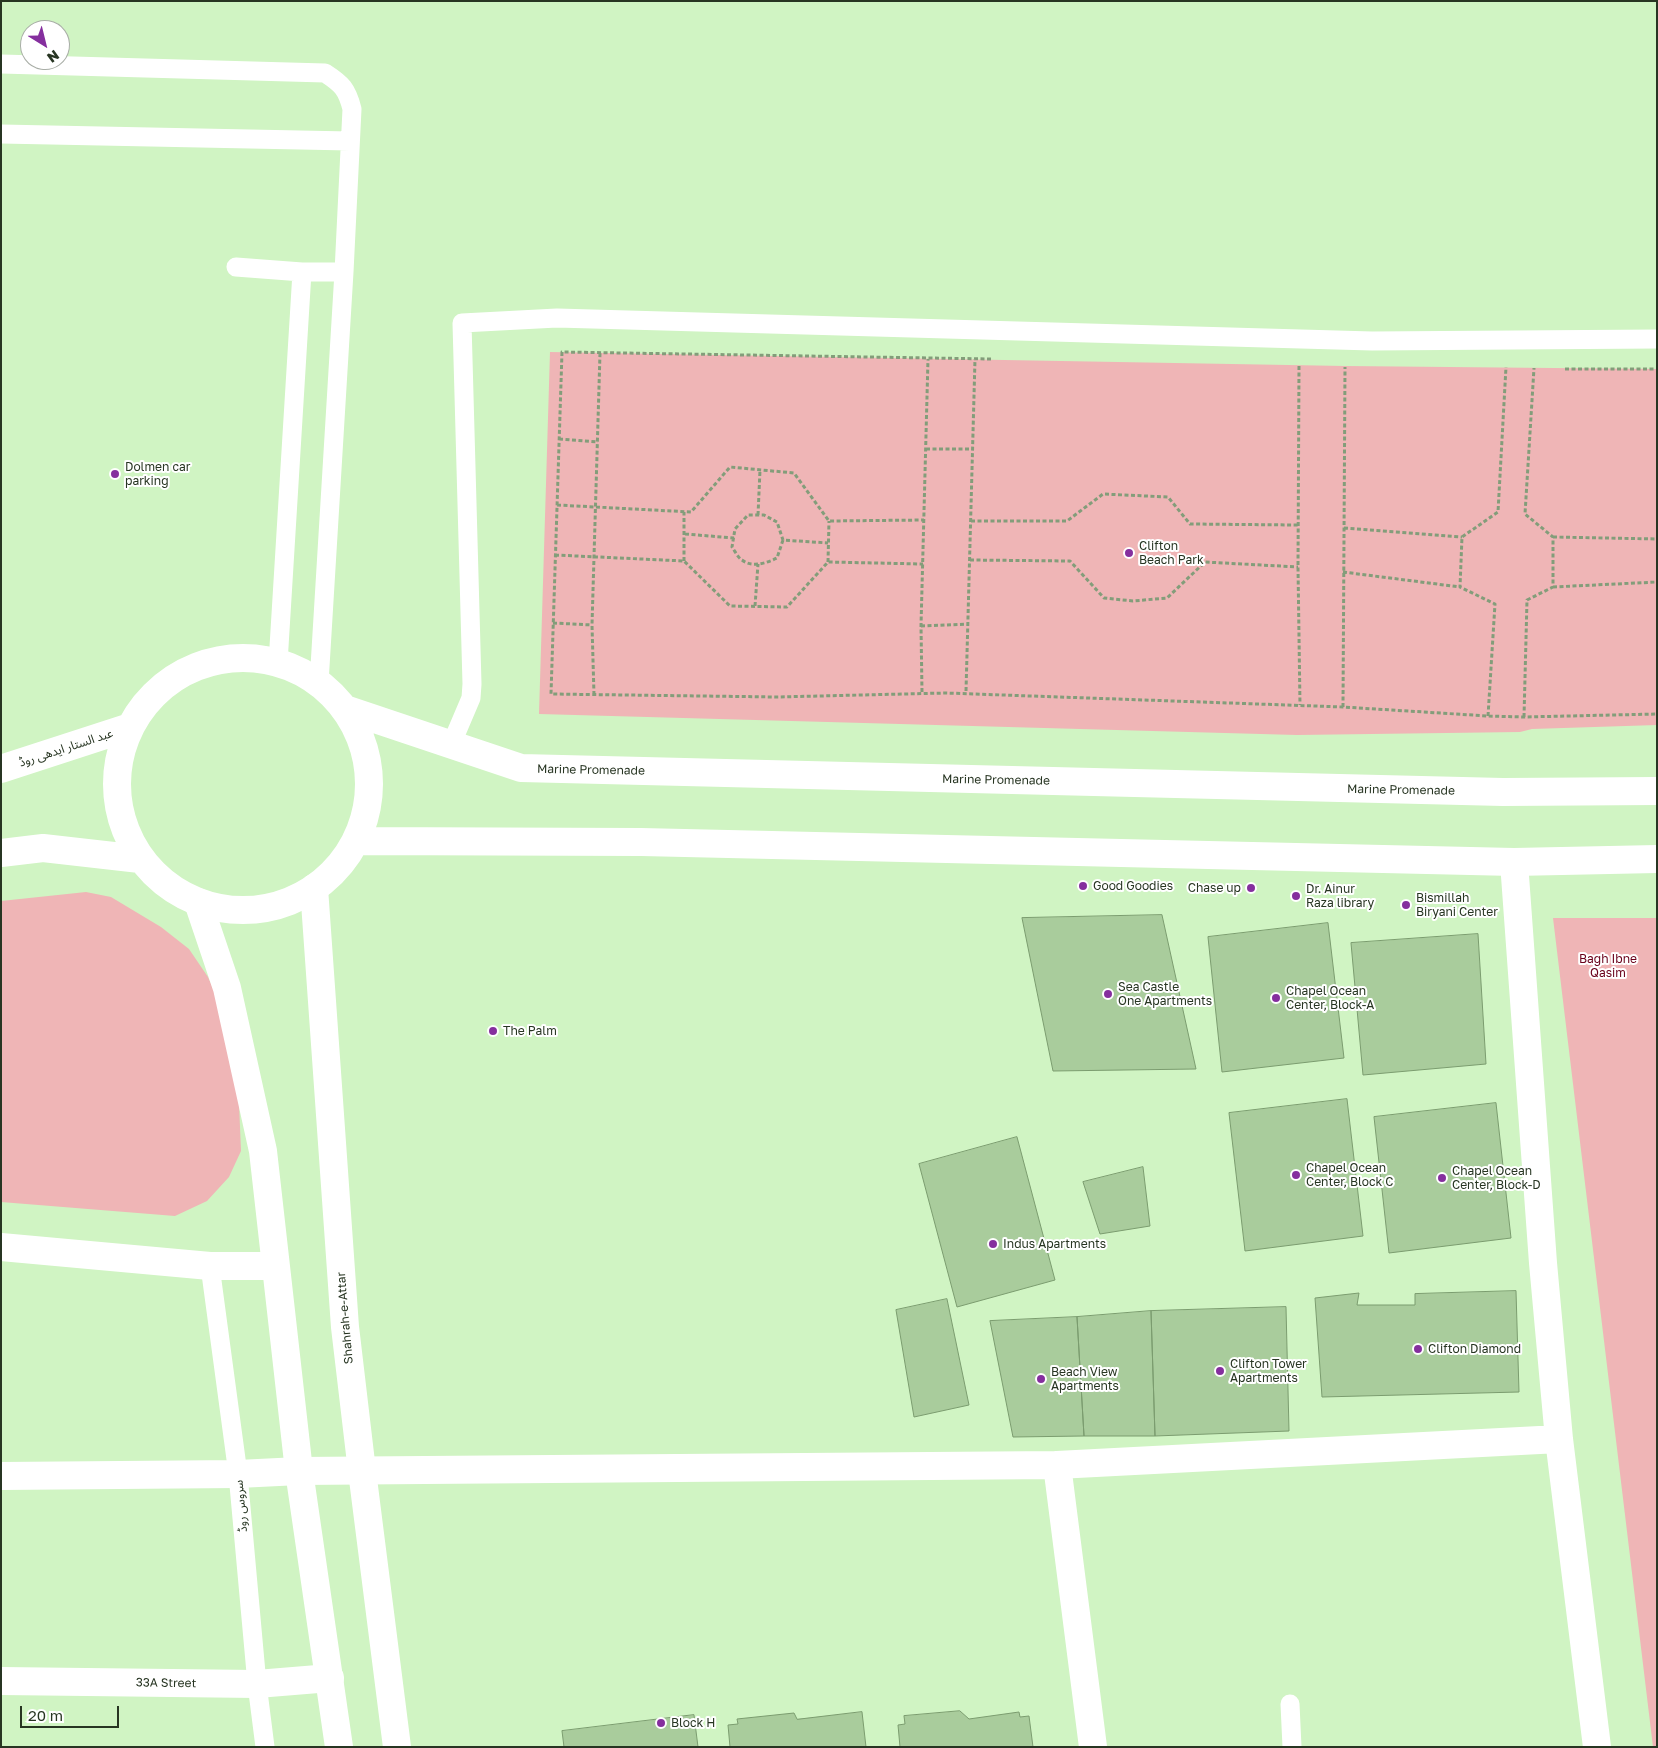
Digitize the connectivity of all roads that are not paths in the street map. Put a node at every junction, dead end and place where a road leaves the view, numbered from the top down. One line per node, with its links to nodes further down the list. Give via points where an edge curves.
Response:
1 (1, 64): 3 (lane, via 325,73 340,83 348,94 352,109)
2 (1, 134): 3 (lane)
3 (350, 141): 6 (lane)
4 (236, 267): 5 (lane)
5 (302, 272): 6 (lane); 8 (lane)
6 (344, 272): 9 (lane)
7 (1657, 339): 12 (lane, via 1372,342 557,318 462,323 472,684 471,698)
8 (278, 663): 9 (main road); 11 (main road, via 247,658 214,661 180,675 151,697)
9 (319, 683): 10 (main road)
10 (345, 709): 12 (main road, Marine Promenade); 15 (main road, via 362,740 369,774 367,809)
11 (130, 727): 13 (main road, عبد الستار ایدھی روڈ); 17 (main road, via 119,760 116,794 124,828)
12 (451, 744): 14 (main road, Marine Promenade, via 521,768 1503,792)
13 (1, 769)
14 (1657, 791)
15 (356, 842): 19 (main road, via 614,841); 20 (main road, via 338,867)
16 (1, 853): 17 (main road, via 43,848)
17 (140, 859): 21 (main road, via 166,884)
18 (1657, 859): 19 (main road)
19 (1514, 862): 25 (main road)
20 (314, 888): 21 (main road, via 278,905 237,910); 28 (main road, Shahrah-e-Attar, via 345,1327)
21 (198, 902): 24 (main road, via 228,988 263,1151)
22 (1, 1247): 23 (main road)
23 (210, 1266): 24 (main road); 29 (lane, سروس روڈ)
24 (275, 1266): 27 (main road)
25 (1559, 1438): 26 (main road); 40 (main road)
26 (1058, 1465): 28 (main road); 38 (main road)
27 (299, 1471): 28 (main road); 29 (main road); 31 (main road)
28 (362, 1471): 37 (main road, Shahrah-e-Attar)
29 (238, 1474): 30 (main road); 33 (lane, سروس روڈ)
30 (1, 1476)
31 (330, 1678): 33 (main road, 33A Street); 36 (main road)
32 (1, 1681): 33 (main road, 33A Street)
33 (258, 1684): 35 (lane, سروس روڈ)
34 (1290, 1704): 39 (lane)
35 (265, 1747)
36 (339, 1747)
37 (397, 1747)
38 (1093, 1747)
39 (1292, 1747)
40 (1597, 1747)

